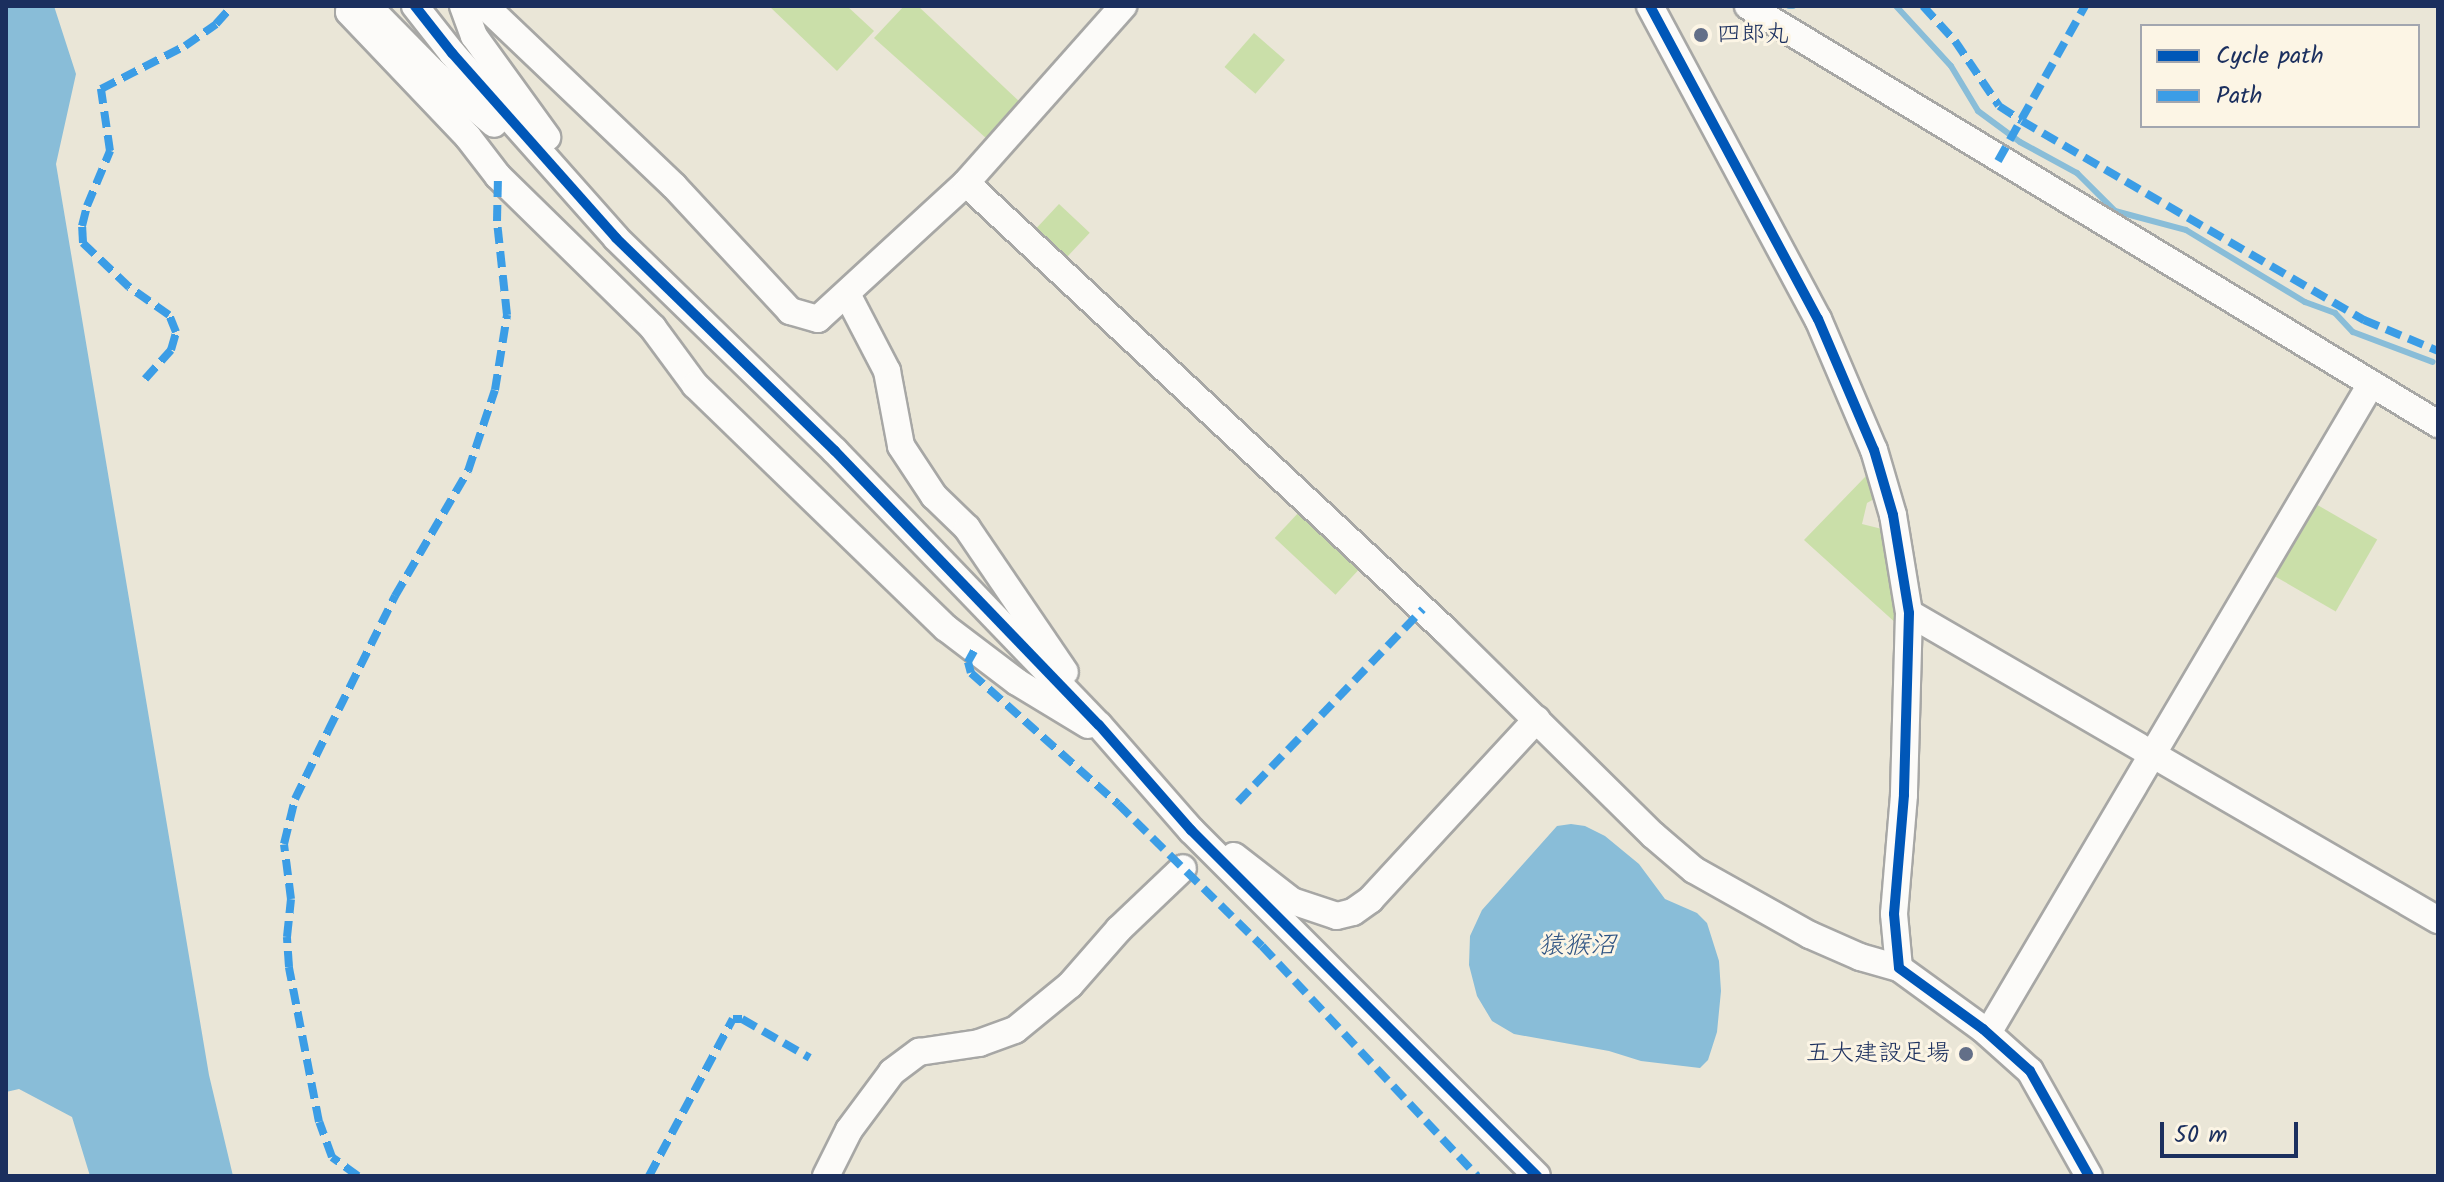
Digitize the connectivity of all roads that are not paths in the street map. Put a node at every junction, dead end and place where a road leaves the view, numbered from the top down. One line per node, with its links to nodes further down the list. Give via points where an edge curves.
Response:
1 (351, 6): 16 (street, via 349,12 468,137 498,176 653,328 695,385 946,628 1055,707)
2 (368, 6): 9 (street, via 433,72 484,112 530,163)
3 (415, 6): 9 (street)
4 (463, 6): 9 (street, via 474,36 552,143)
5 (485, 6): 11 (street, via 674,186 790,311 818,319)
6 (1123, 6): 10 (street)
7 (1650, 6): 14 (street, via 1761,207 1849,386 1893,515)
8 (1748, 6): 12 (street)
9 (540, 153): 16 (street, via 616,238 835,451)
10 (966, 183): 11 (street); 15 (street)
11 (847, 294): 16 (street, via 887,371 901,446 934,496 967,528)
12 (2371, 384): 13 (street); 17 (street)
13 (2438, 424)
14 (1909, 613): 17 (street); 21 (street, via 1904,795 1894,914)
15 (1537, 719): 18 (street, via 1370,900 1353,912 1337,916 1292,901 1240,859 1213,842); 21 (street, via 1694,870 1810,935)
16 (1099, 725): 18 (street)
17 (2156, 754): 20 (street); 22 (street)
18 (1207, 846): 24 (street)
19 (1183, 868): 23 (street, via 1070,985 1015,1030 979,1043 919,1052 892,1072 849,1130)
20 (2438, 920)
21 (1899, 968): 22 (street)
22 (1988, 1033): 25 (street, via 2030,1071)
23 (826, 1176)
24 (1537, 1176)
25 (2089, 1176)

